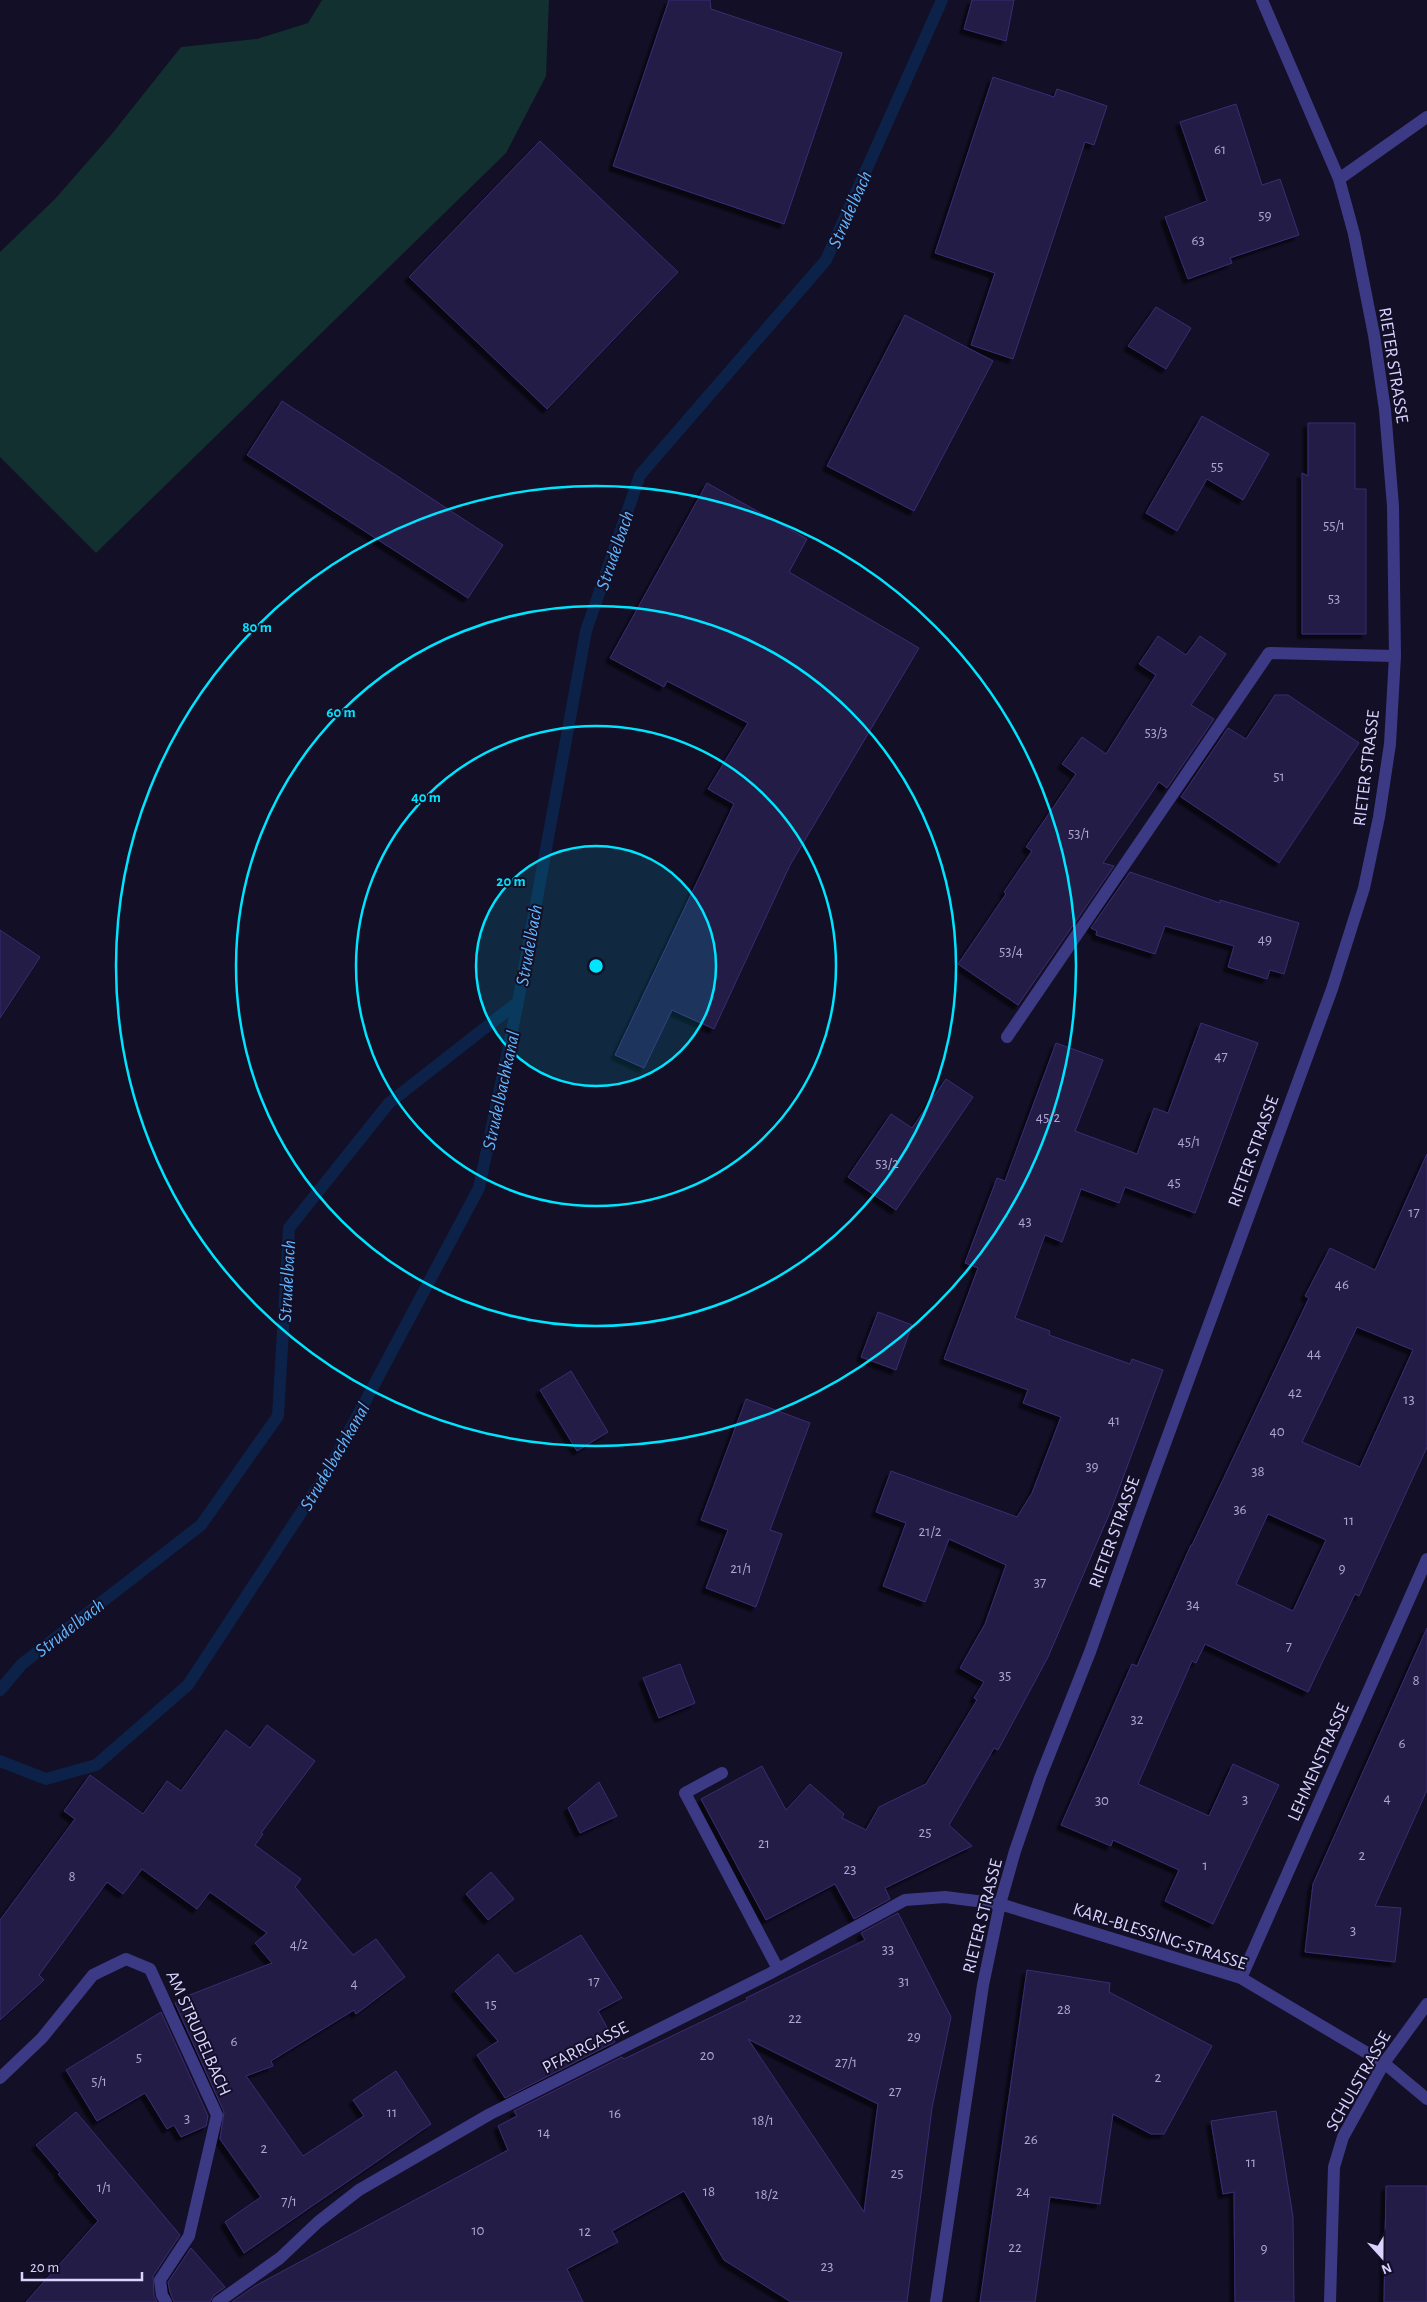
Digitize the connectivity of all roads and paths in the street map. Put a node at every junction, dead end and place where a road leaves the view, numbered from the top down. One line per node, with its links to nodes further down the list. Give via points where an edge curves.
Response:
1 (1262, 0): 3 (street, RIETER STRASSE)
2 (1427, 117): 3 (street)
3 (1339, 179): 4 (street, RIETER STRASSE, via 1354,234 1385,410 1393,506)
4 (1395, 656): 5 (street, via 1269,653); 8 (street, RIETER STRASSE, via 1390,744 1364,888 1332,989 1090,1652 1040,1778)
5 (1006, 1037)
6 (1427, 1559): 10 (street, LEHMENSTRASSE)
7 (722, 1773): 9 (street, via 685,1793)
8 (1000, 1904): 9 (street, PFARRGASSE, via 945,1897 905,1900); 10 (street, KARL-BLESSING-STRASSE); 17 (street, RIETER STRASSE, via 983,1985)
9 (778, 1969): 16 (street, PFARRGASSE, via 490,2114 359,2190 280,2258)
10 (1241, 1978): 12 (street, KARL-BLESSING-STRASSE)
11 (1427, 2004): 12 (street, SCHULSTRASSE)
12 (1384, 2063): 14 (street, KARL-BLESSING-STRASSE); 18 (street, SCHULSTRASSE, via 1343,2137 1334,2167)
13 (0, 2078): 15 (street, AM STRUDELBACH, via 42,2038 93,1975 126,1959 150,1969 216,2115 189,2236 160,2280)
14 (1427, 2099)
15 (166, 2302)
16 (218, 2302)
17 (936, 2302)
18 (1330, 2302)

